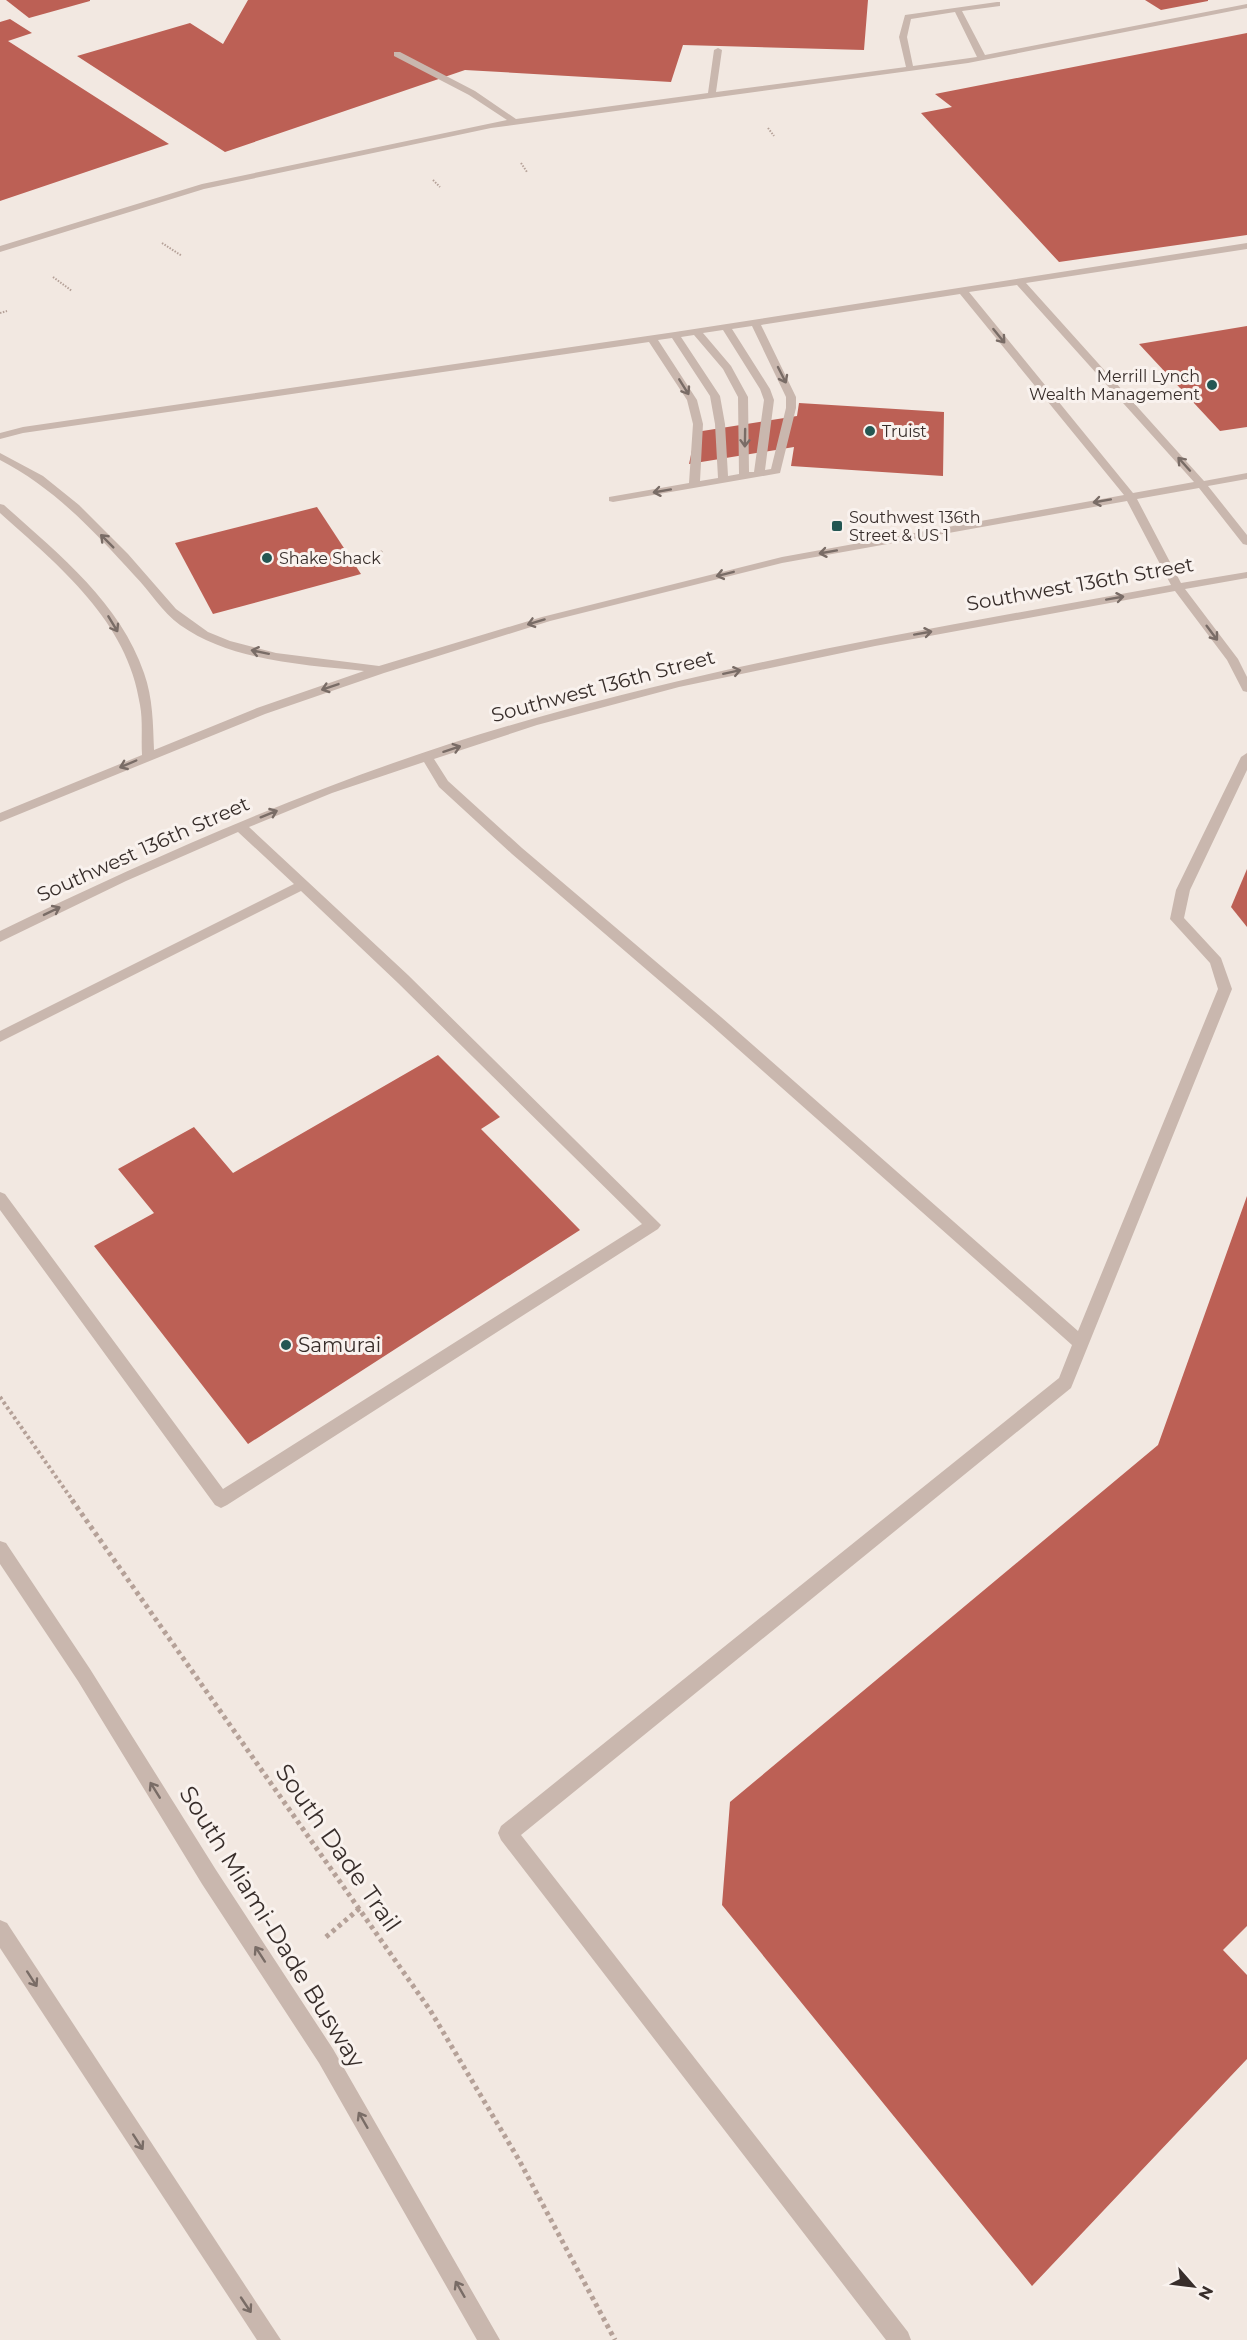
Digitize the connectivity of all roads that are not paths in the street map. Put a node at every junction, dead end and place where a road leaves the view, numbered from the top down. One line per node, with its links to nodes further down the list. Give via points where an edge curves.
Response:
1 (997, 4): 3 (street)
2 (1247, 6): 6 (street)
3 (957, 9): 6 (street); 7 (street, via 908,17 903,37)
4 (718, 50): 8 (street)
5 (397, 54): 9 (street, via 472,93)
6 (982, 58): 7 (street)
7 (910, 69): 8 (street)
8 (712, 95): 9 (street)
9 (515, 122): 12 (street, via 237,179)
10 (1230, 237): 11 (street)
11 (1243, 247): 14 (street)
12 (0, 249)
13 (1131, 252): 14 (street)
14 (1139, 263): 15 (street)
15 (1019, 281): 16 (street); 28 (street, one-way to 15)
16 (962, 290): 17 (street); 30 (street, one-way to 30)
17 (755, 322): 18 (street); 24 (street, one-way to 24, via 788,387 791,408 776,471)
18 (726, 327): 19 (street); 24 (street, via 769,400)
19 (697, 332): 20 (street); 26 (street, one-way to 26, via 743,397)
20 (675, 335): 21 (street); 27 (street, via 715,396)
21 (652, 339): 22 (street); 29 (street, one-way to 29, via 692,400 698,424)
22 (0, 436)
23 (0, 456): 36 (street, one-way to 23, via 251,650 218,641 186,624 70,503 24,466)
24 (759, 474): 26 (street)
25 (1247, 476): 28 (street)
26 (744, 477): 27 (street)
27 (723, 480): 29 (street)
28 (1201, 484): 30 (street); 33 (street)
29 (694, 485): 31 (street, one-way to 31)
30 (1130, 496): 35 (street); 36 (street, one-way to 36, via 782,560 546,619)
31 (613, 499)
32 (0, 507): 38 (street, one-way to 38, via 87,588 113,622 140,681 146,704)
33 (1247, 542)
34 (1247, 574): 35 (street, Southwest 136th Street)
35 (1177, 586): 37 (street, one-way to 37, via 1232,659); 39 (street, Southwest 136th Street, one-way to 35, via 678,683)
36 (380, 670): 38 (street, one-way to 38)
37 (1247, 688)
38 (148, 755): 41 (street, one-way to 41)
39 (427, 757): 42 (street, Southwest 136th Street, one-way to 39, via 328,790); 47 (street, via 442,784)
40 (1247, 757): 47 (street, via 1183,890 1177,919 1216,961 1225,989)
41 (0, 818)
42 (240, 826): 43 (street); 44 (street, Southwest 136th Street, one-way to 42)
43 (303, 885): 45 (street); 46 (street, via 653,1225 221,1500)
44 (0, 937)
45 (0, 1037)
46 (0, 1198)
47 (1082, 1344): 52 (street, via 1065,1383 508,1833)
48 (0, 1549): 51 (street, South Miami-Dade Busway, one-way to 48, via 326,2056 209,1877 84,1674)
49 (0, 1930): 50 (street, one-way to 50)
50 (270, 2340)
51 (489, 2340)
52 (900, 2340)

